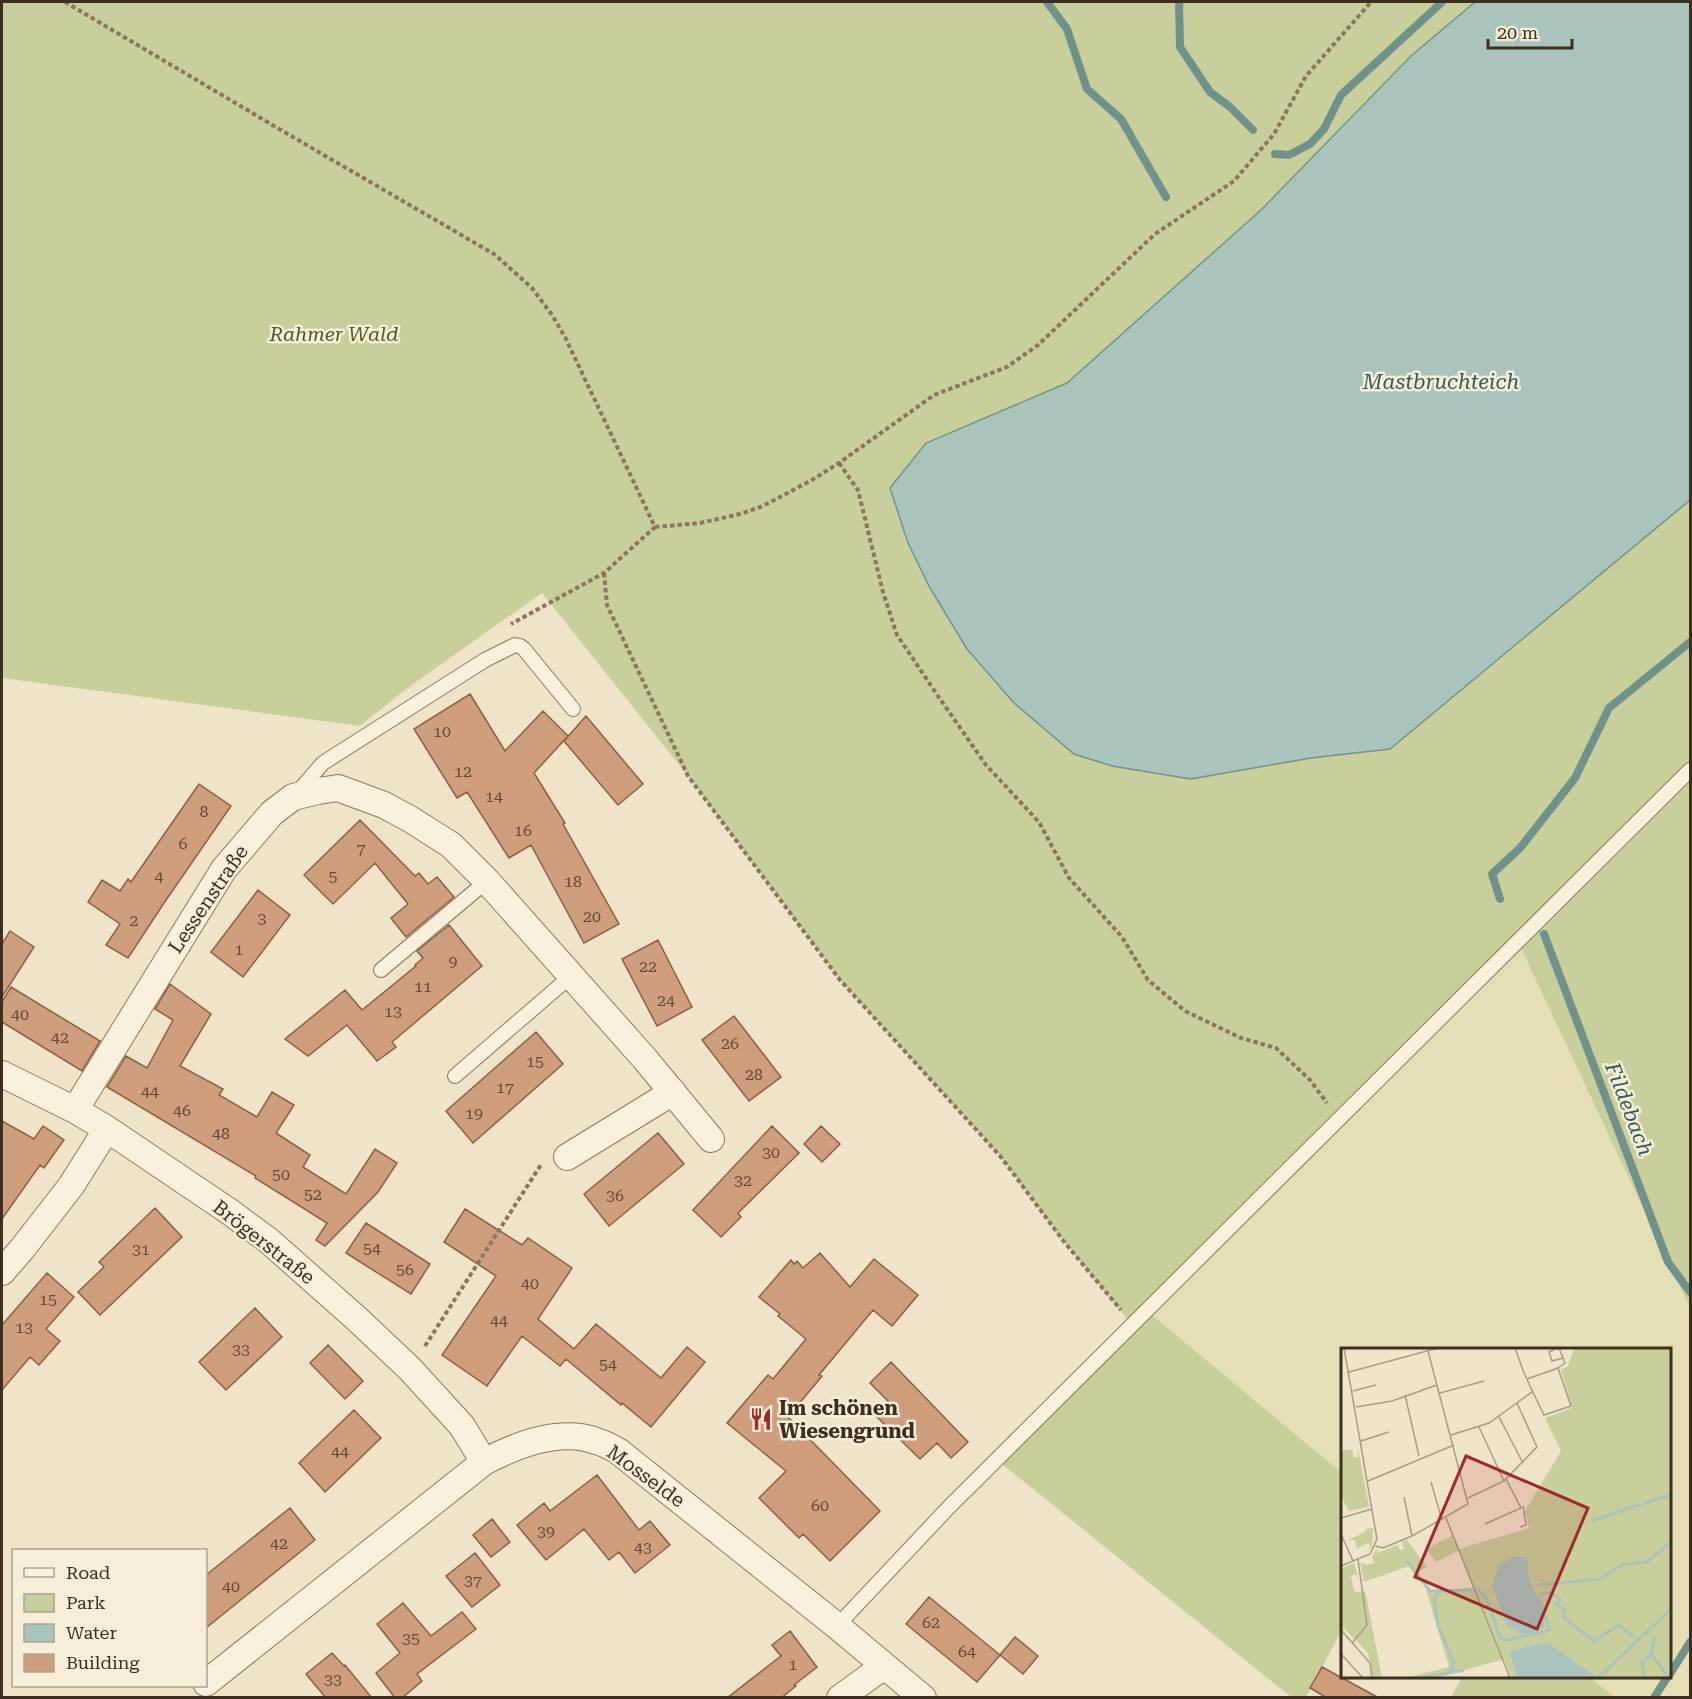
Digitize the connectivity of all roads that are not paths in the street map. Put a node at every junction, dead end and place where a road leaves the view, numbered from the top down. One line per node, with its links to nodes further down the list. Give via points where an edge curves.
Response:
1 (573, 709): 3 (lane, via 524,649 515,645 323,762)
2 (1690, 770): 16 (lane, via 949,1506)
3 (293, 797): 4 (street, Lessenstraße, via 338,788 384,805 451,845); 10 (street, Lessenstraße, via 272,813 224,869)
4 (487, 881): 5 (lane); 6 (street, Lessenstraße)
5 (381, 970)
6 (572, 976): 8 (lane); 9 (street, Lessenstraße)
7 (2, 1074): 10 (street, Brögerstraße)
8 (455, 1076)
9 (673, 1092): 12 (street, Lessenstraße); 13 (street)
10 (75, 1110): 11 (street, Brögerstraße)
11 (107, 1129): 14 (street, via 71,1186); 15 (street, Brögerstraße, via 269,1241 357,1318 462,1426)
12 (711, 1139)
13 (567, 1157)
14 (2, 1272)
15 (484, 1462): 16 (street, Mosselde, via 530,1443 555,1438 595,1440 618,1450); 18 (street, Mosselde)
16 (837, 1626): 17 (street, Mosselde)
17 (884, 1666): 21 (street); 22 (street, Mosselde)
18 (207, 1682)
19 (200, 1687): 20 (street, Mosselde)
20 (187, 1698)
21 (840, 1698)
22 (923, 1698)

